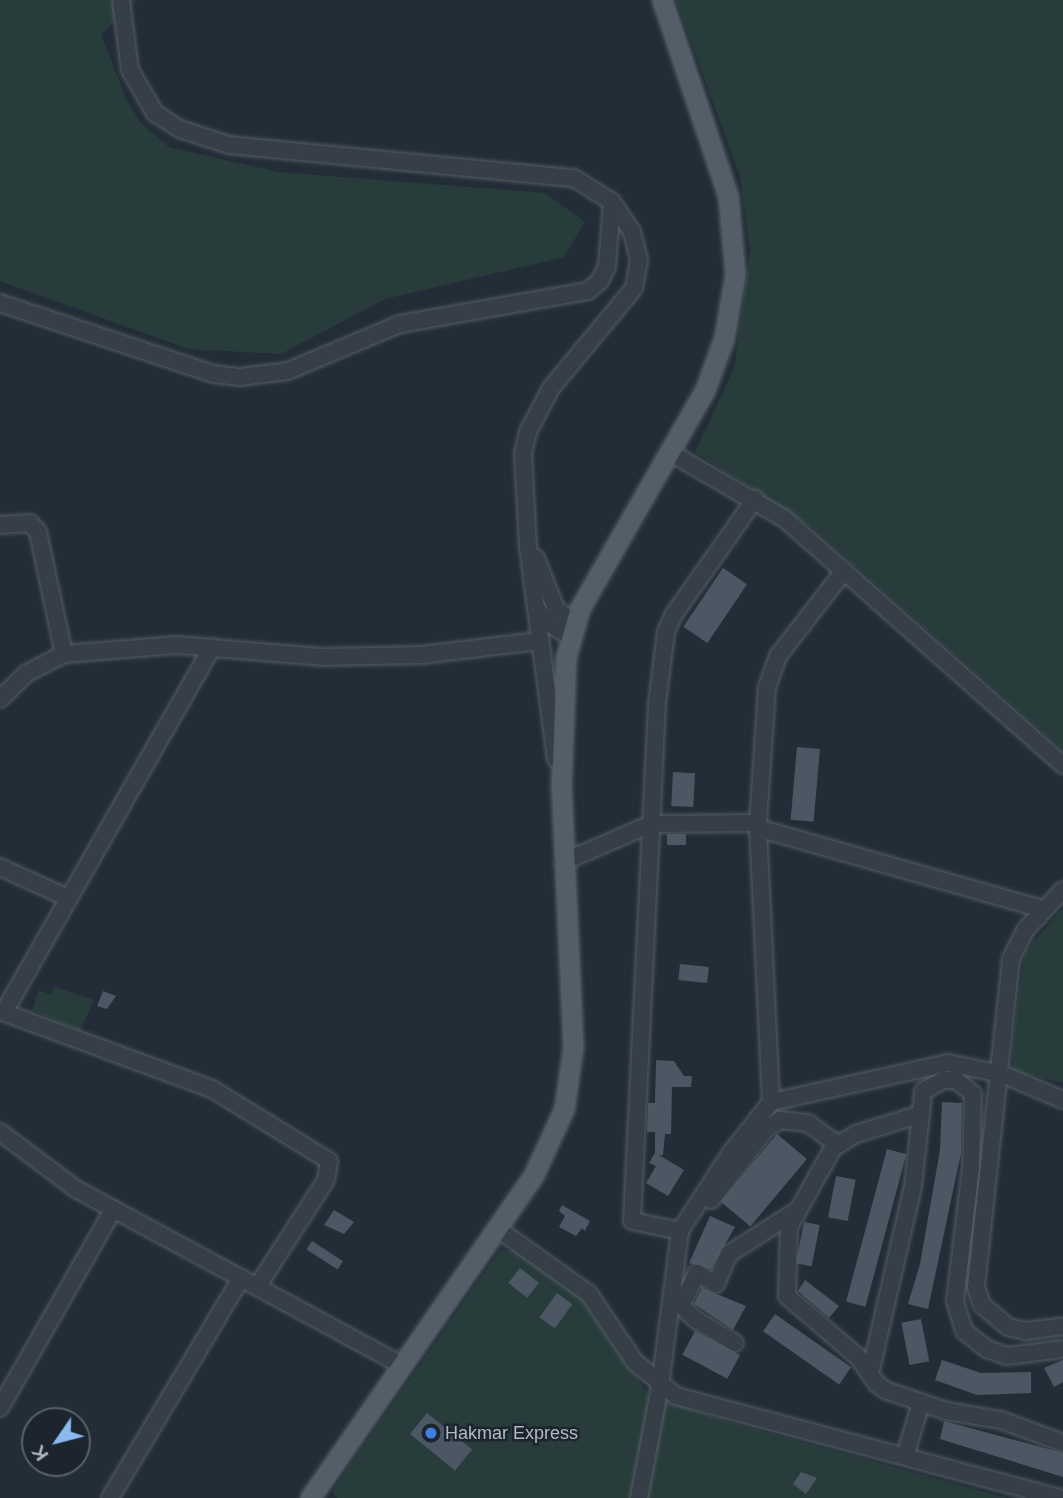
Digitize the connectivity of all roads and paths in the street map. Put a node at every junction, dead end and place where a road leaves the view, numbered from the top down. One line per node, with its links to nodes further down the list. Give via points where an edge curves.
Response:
1 (121, 0): 3 (street, via 130,70 140,91 155,113 204,139 545,172 574,178)
2 (662, 0): 5 (main road, via 728,196 735,247 732,306 717,363)
3 (612, 202): 4 (street, via 607,266 600,281 588,291 411,321 288,371 240,377 214,374); 8 (street, via 632,232 639,274 628,300 566,368 537,411 523,454)
4 (0, 303)
5 (671, 453): 6 (street); 11 (main road)
6 (755, 499): 9 (street); 18 (street, via 693,584 666,632)
7 (0, 525): 14 (street, via 30,523 38,532)
8 (526, 526): 10 (street); 11 (street, via 548,594)
9 (844, 570): 16 (street); 19 (street, via 806,616 770,672)
10 (534, 605): 11 (street, via 545,621); 12 (street)
11 (573, 630): 17 (main road, via 563,687)
12 (538, 641): 13 (street, via 421,655 322,657); 17 (street)
13 (212, 647): 14 (street); 23 (street)
14 (64, 654): 15 (street, via 27,673)
15 (0, 699)
16 (1063, 765)
17 (561, 787): 20 (main road)
18 (651, 824): 19 (street); 20 (street); 36 (street, via 632,1220)
19 (758, 826): 24 (street); 28 (street)
20 (563, 862): 35 (main road, via 573,1008 570,1080 550,1145)
21 (0, 867): 23 (street)
22 (1063, 890): 24 (street)
23 (68, 898): 25 (street)
24 (1043, 909): 26 (street, via 1016,942 1011,959)
25 (2, 1012): 38 (street, via 212,1090 329,1161 326,1180)
26 (1002, 1074): 27 (street); 28 (street, via 934,1063); 39 (street, via 976,1287 982,1305 1008,1327 1025,1331)
27 (1063, 1100)
28 (771, 1101): 36 (street)
29 (920, 1114): 31 (street); 41 (street, via 923,1091 944,1080 956,1080 973,1094 971,1167 955,1301 964,1331 987,1349 1007,1356); 43 (street, via 913,1186)
30 (0, 1132): 33 (street)
31 (837, 1144): 32 (street, via 808,1123 780,1120 766,1129); 34 (street)
32 (711, 1200)
33 (113, 1210): 37 (street); 46 (street)
34 (795, 1212): 40 (street, via 729,1254 716,1284 697,1273 681,1306 695,1320); 43 (street, via 786,1242 787,1296 858,1357)
35 (498, 1229): 42 (main road); 44 (street, via 589,1294 635,1362)
36 (680, 1231): 44 (street)
37 (241, 1278): 38 (street); 49 (street)
38 (257, 1287): 42 (street)
39 (1063, 1326)
40 (735, 1343)
41 (1063, 1349)
42 (400, 1364): 50 (main road)
43 (870, 1374): 45 (street, via 885,1390)
44 (660, 1386): 48 (street, via 703,1405); 51 (street)
45 (921, 1403): 47 (street, via 1001,1420); 48 (street)
46 (0, 1408)
47 (1063, 1443)
48 (905, 1456): 52 (street)
49 (110, 1498)
50 (310, 1498)
51 (639, 1498)
52 (1059, 1498)

